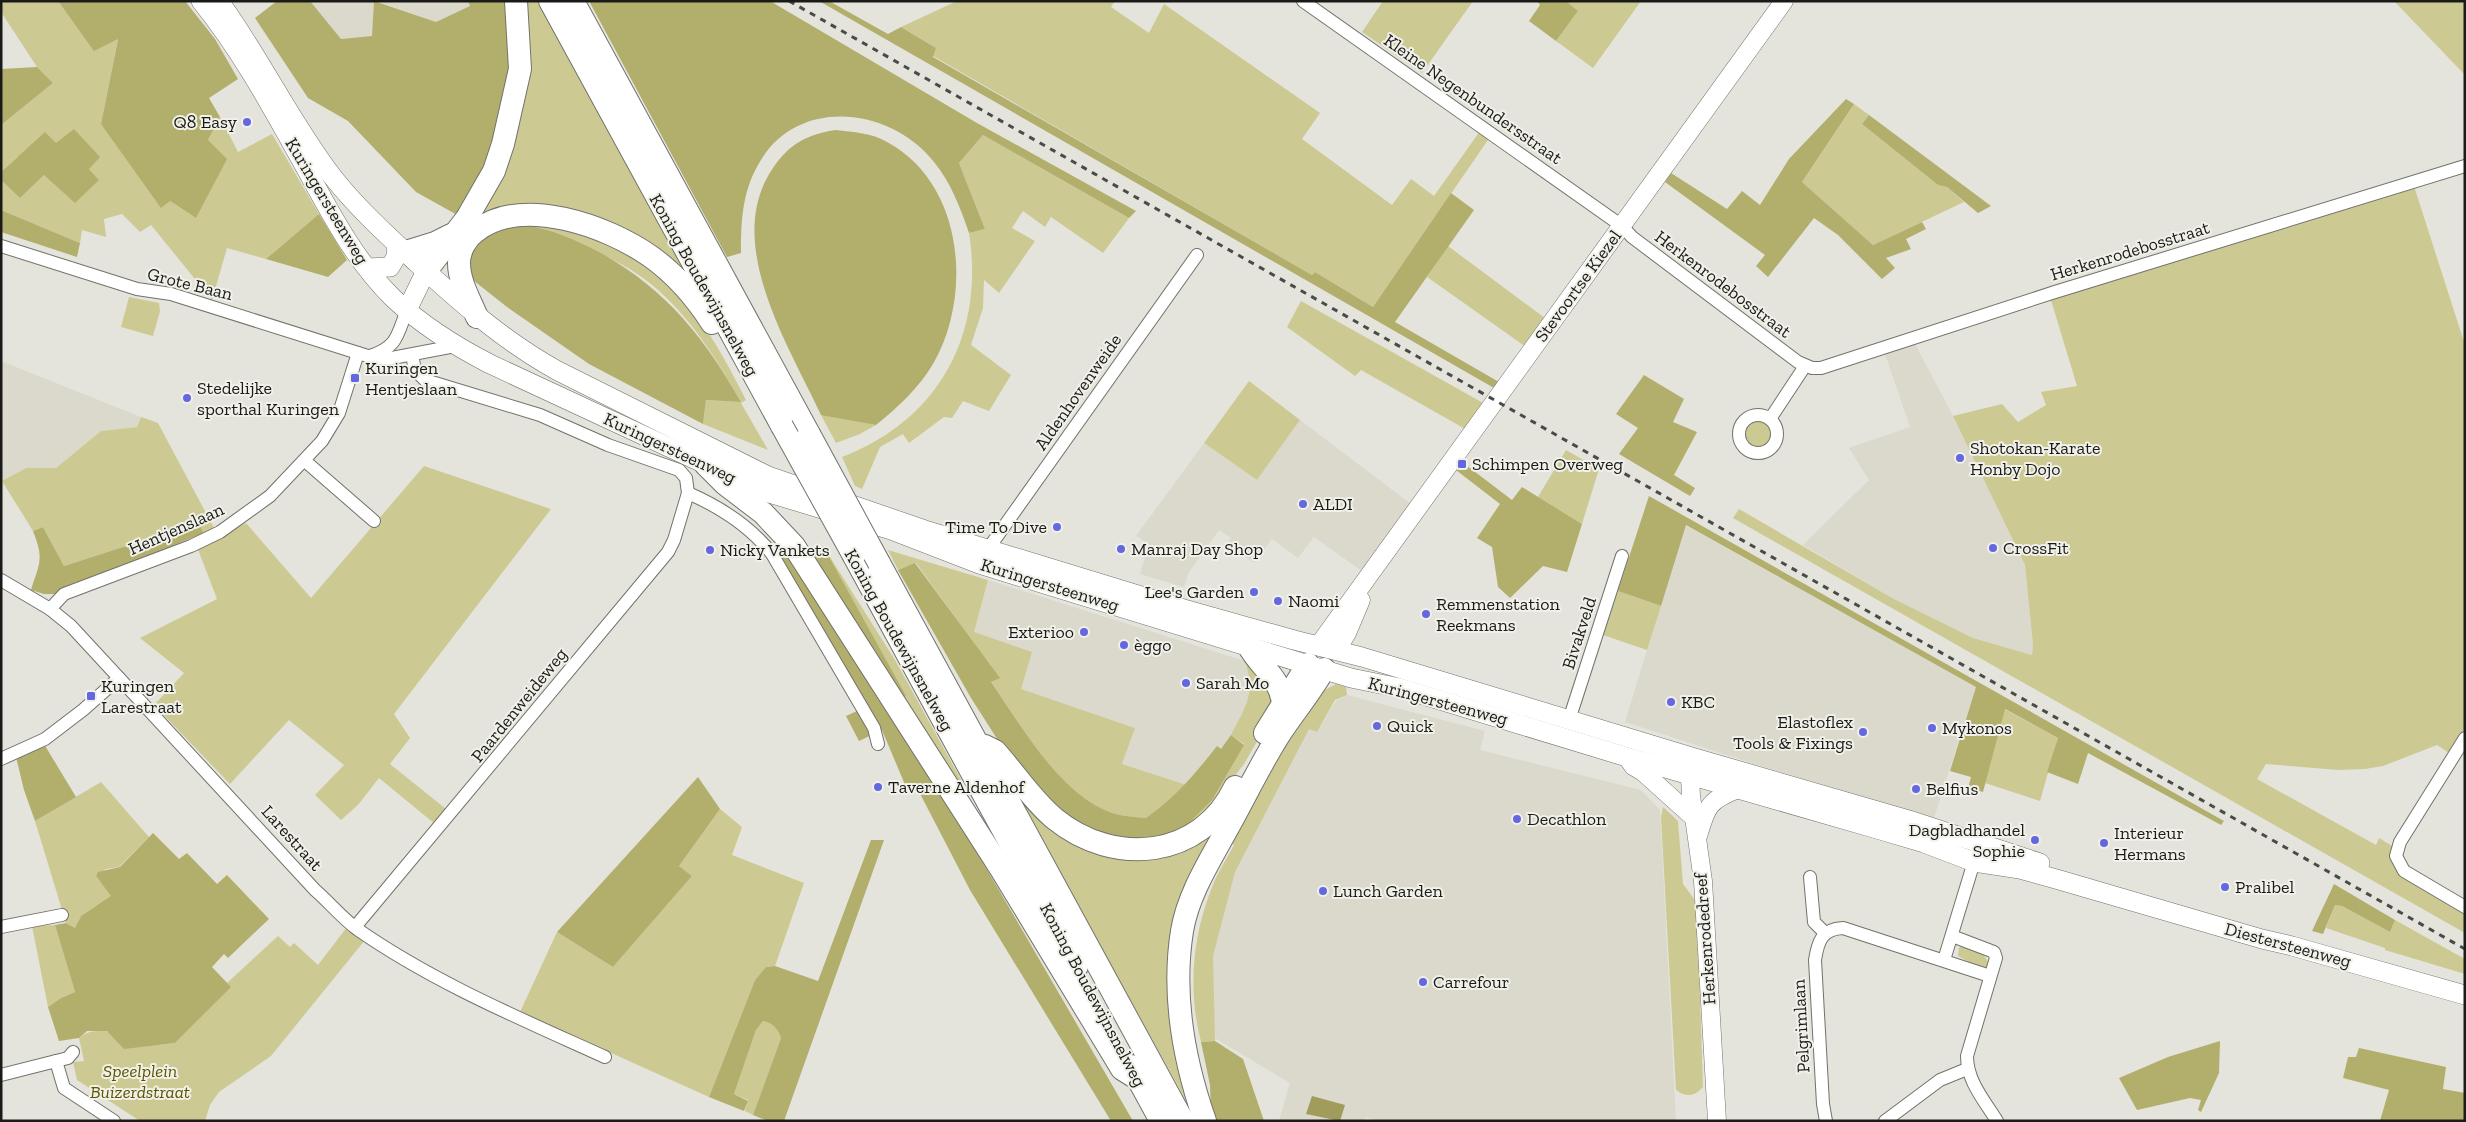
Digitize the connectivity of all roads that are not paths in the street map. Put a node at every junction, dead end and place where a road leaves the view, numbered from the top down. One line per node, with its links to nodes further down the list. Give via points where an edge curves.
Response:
1 (201, 1): 14 (main road, Kuringersteenweg, via 243,58 340,230)
2 (219, 1): 12 (main road, Kuringersteenweg, via 332,177)
3 (516, 1): 10 (highway, via 520,69 510,120 494,171)
4 (550, 1): 19 (highway, Koning Boudewijnsnelweg)
5 (573, 1): 40 (highway, Koning Boudewijnsnelweg, bridge)
6 (1303, 1): 9 (street, Kleine Negenbundersstraat)
7 (1784, 1): 9 (main road, Stevoortse Kiezel)
8 (2465, 166): 22 (street, Herkenrodebosstraat, via 1820,368)
9 (1622, 226): 22 (street, Herkenrodebosstraat, via 1632,237); 30 (main road, Stevoortse Kiezel)
10 (455, 233): 12 (highway, via 435,243); 15 (highway)
11 (1, 246): 20 (street, Grote Baan)
12 (402, 249): 14 (main road, via 390,267); 15 (main road, Kuringersteenweg)
13 (1196, 255): 28 (street, Aldenhovenweide)
14 (367, 268): 16 (main road, Kuringersteenweg)
15 (426, 271): 16 (main road); 17 (main road, Kuringersteenweg)
16 (407, 310): 18 (main road, Kuringersteenweg); 20 (street, via 394,343 388,349)
17 (477, 317): 19 (highway, via 460,278 458,262 463,246 486,223 504,216 543,216 593,227 650,256 685,288 723,339); 28 (main road, Kuringersteenweg, via 532,358 768,476)
18 (455, 346): 21 (street, Grote Baan); 25 (main road, Kuringersteenweg)
19 (741, 351): 67 (highway, Koning Boudewijnsnelweg, bridge)
20 (364, 354): 21 (street, Grote Baan, via 385,359); 24 (street, Hentjenslaan, via 339,414 322,442)
21 (412, 355): 26 (street, Kuringersteenweg, via 415,370 425,380 540,415 608,445 679,470 686,478)
22 (1805, 366): 23 (street)
23 (1770, 419)
24 (305, 461): 27 (street); 32 (street, Hentjenslaan, via 270,496 220,532 64,594)
25 (706, 465): 33 (main road, Kuringersteenweg, via 763,492 891,530 980,564); 67 (highway, via 763,513 799,554 1002,869 1122,1069)
26 (688, 493): 41 (street, Kuringersteenweg, via 716,505 753,533 772,554 874,728); 55 (street, Paardenweideweg, via 668,552)
27 (374, 522)
28 (988, 549): 35 (main road, Kuringersteenweg, via 1184,609)
29 (1622, 556): 38 (street, Bivakveld)
30 (1373, 572): 34 (main road, Stevoortse Kiezel); 35 (main road, Stevoortse Kiezel)
31 (1, 580): 32 (street, Larestraat)
32 (50, 609): 36 (street, Larestraat)
33 (1248, 645): 35 (main road, Kuringersteenweg); 37 (highway, via 1255,659 1281,687)
34 (1337, 650): 35 (main road, Stevoortse Kiezel); 38 (main road, Kuringersteenweg)
35 (1317, 660): 37 (highway); 42 (main road, Kuringersteenweg, via 1356,679 1400,688); 71 (highway, via 1209,861 1191,898 1182,930 1179,965 1182,1030)
36 (119, 678): 43 (street, via 45,739); 55 (street, Larestraat, via 315,890)
37 (1283, 702): 40 (highway, via 1229,800 1198,832 1157,849 1127,850 1076,834 1040,806 995,751)
38 (1568, 720): 44 (main road, Kuringersteenweg)
39 (2465, 738): 52 (street, via 2400,842 2396,856 2404,872)
40 (978, 743): 70 (highway, Koning Boudewijnsnelweg)
41 (878, 744)
42 (1627, 757): 44 (main road, Kuringersteenweg); 46 (main road, via 1633,766)
43 (1, 759)
44 (1692, 767): 45 (main road, Kuringersteenweg); 46 (main road, Herkenrodedreef); 48 (main road, Kuringersteenweg)
45 (1738, 789): 47 (main road, via 1718,797 1706,810); 49 (main road, Kuringersteenweg, via 1924,843)
46 (1693, 816): 47 (main road, Herkenrodedreef)
47 (1697, 839): 72 (main road, Herkenrodedreef, via 1703,881)
48 (1980, 842): 49 (street); 51 (main road, Kuringersteenweg)
49 (1974, 862): 51 (main road, Kuringersteenweg); 57 (street)
50 (1810, 877): 56 (street, via 1814,922)
51 (2114, 889): 60 (main road, Diestersteenweg); 61 (main road, Diestersteenweg, via 2262,939)
52 (2465, 907)
53 (62, 915): 54 (street)
54 (1, 927)
55 (355, 927): 63 (street, Larestraat, via 390,951 494,1006)
56 (1825, 932): 58 (street, via 1843,928); 73 (street, Pelgrimlaan, via 1818,943 1815,960 1822,1104)
57 (1952, 936): 58 (street); 59 (street, via 1994,952 1996,958)
58 (1944, 960): 59 (street)
59 (1990, 976): 65 (street)
60 (2465, 984)
61 (2465, 995)
62 (73, 1052): 64 (street, via 68,1058)
63 (605, 1057)
64 (56, 1061): 66 (street); 68 (street, via 64,1088)
65 (1967, 1070): 74 (street, via 1940,1080); 75 (street)
66 (1, 1075)
67 (1138, 1079): 69 (highway, Koning Boudewijnsnelweg)
68 (114, 1121)
69 (1161, 1121)
70 (1183, 1121)
71 (1205, 1121)
72 (1717, 1121)
73 (1826, 1121)
74 (1885, 1121)
75 (1998, 1121)

